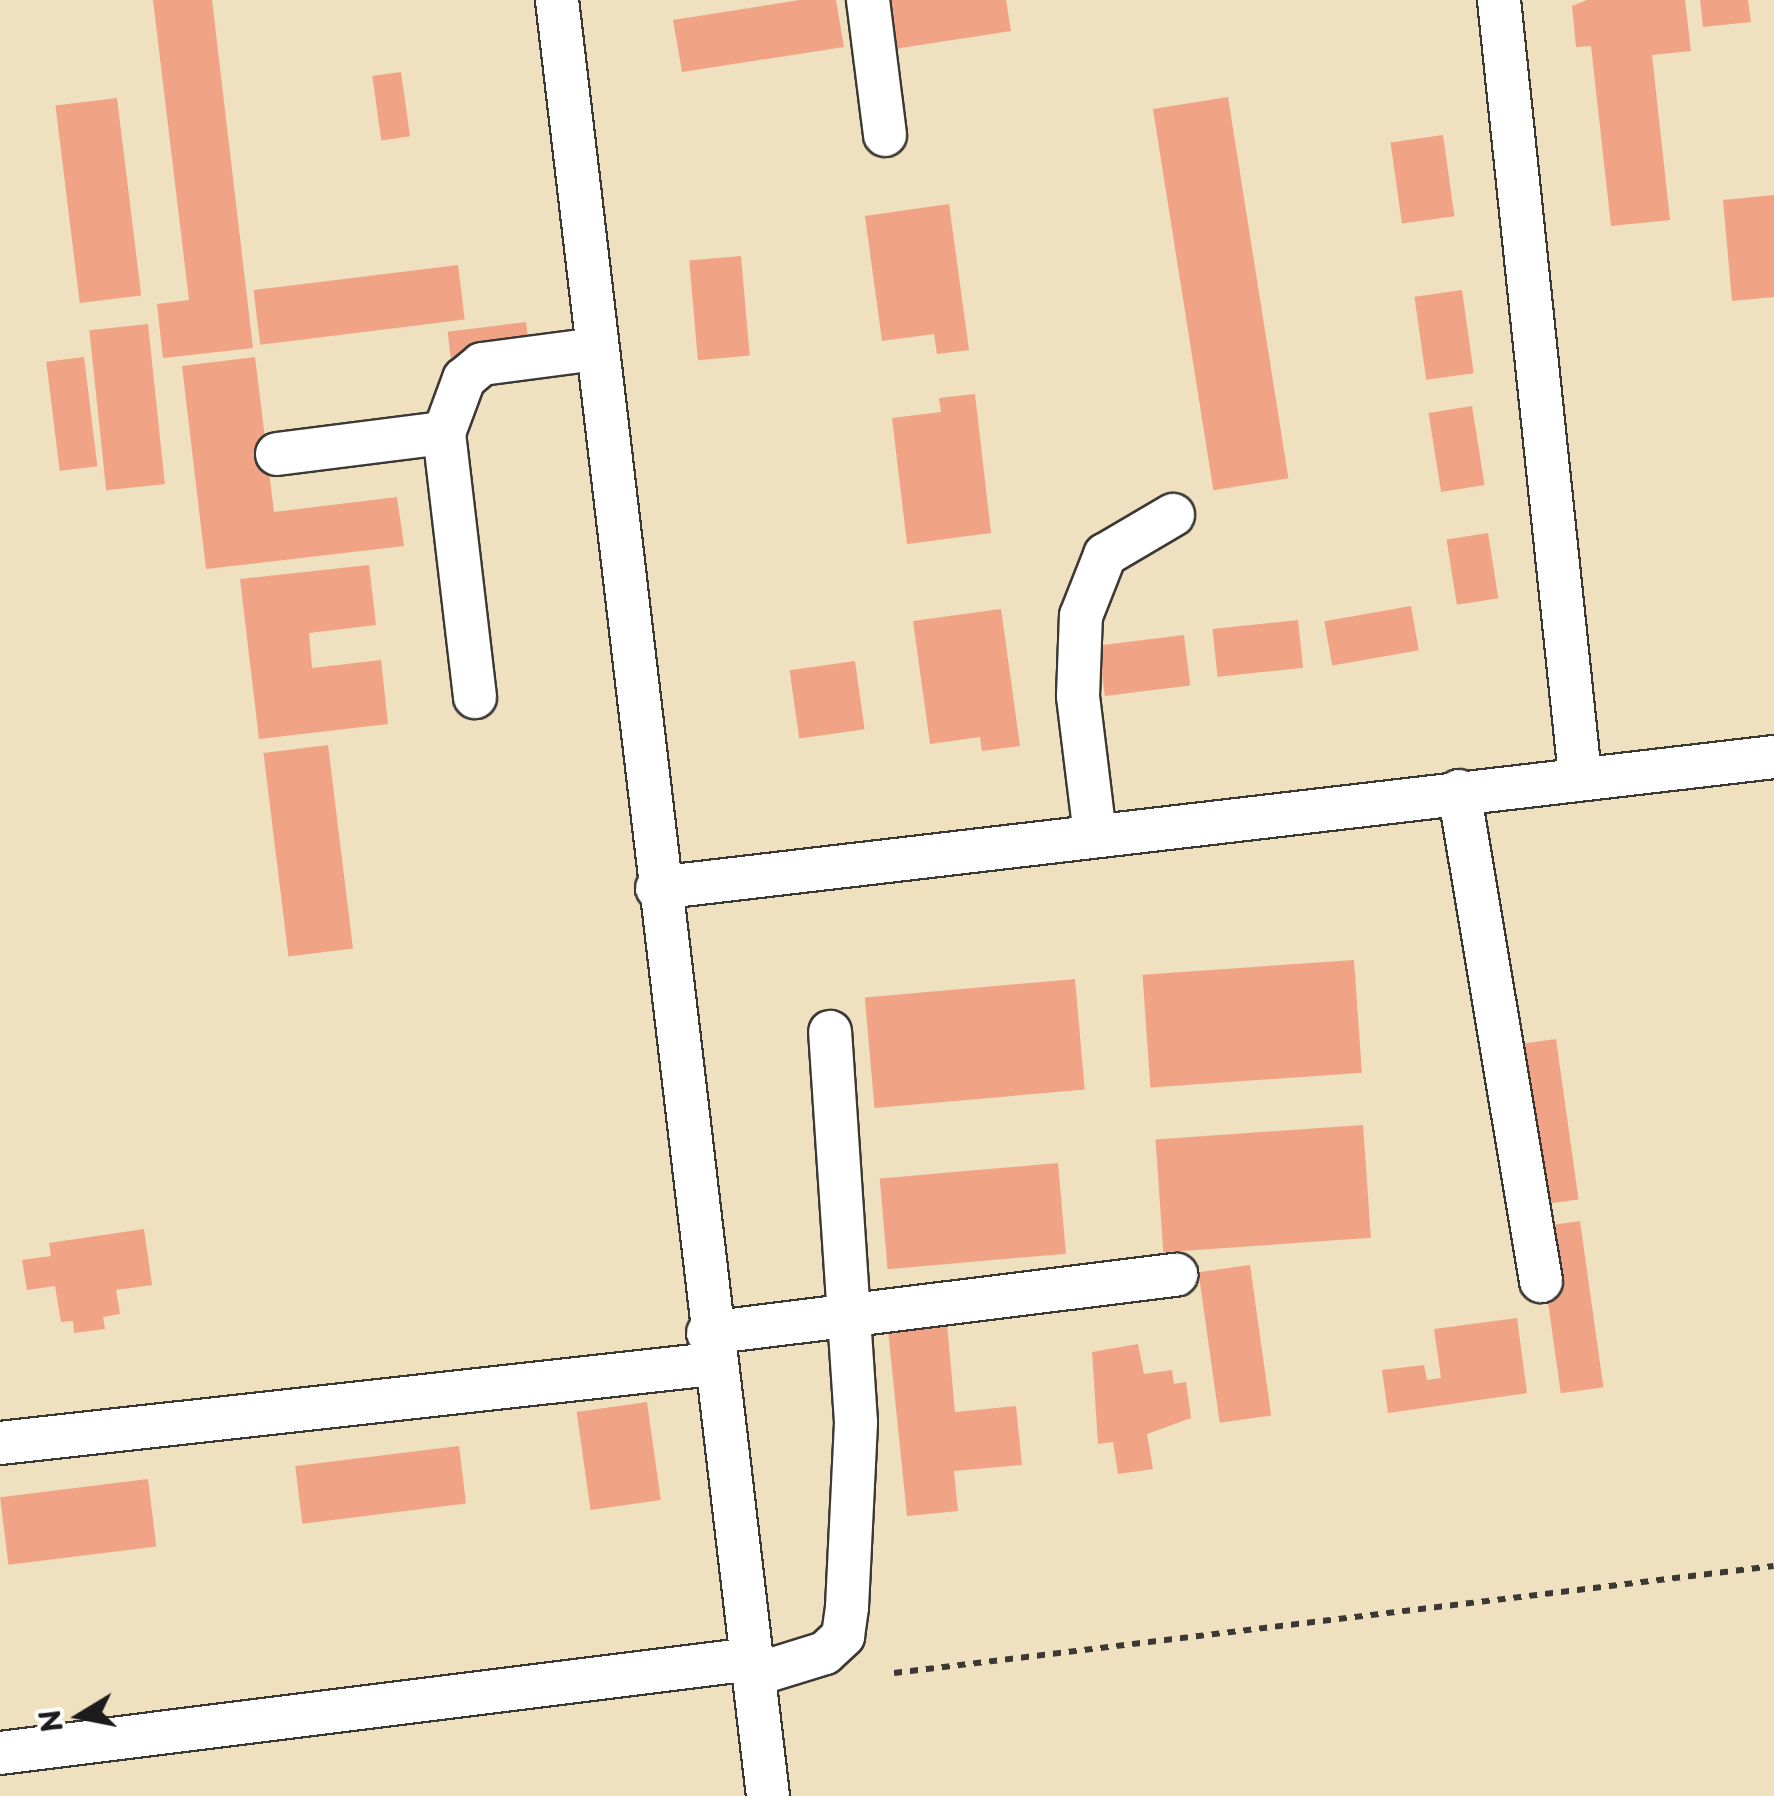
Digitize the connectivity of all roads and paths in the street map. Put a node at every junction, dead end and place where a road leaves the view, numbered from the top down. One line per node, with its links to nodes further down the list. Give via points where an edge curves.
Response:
1 (557, 0): 5 (street)
2 (868, 0): 4 (street)
3 (1499, 0): 11 (street)
4 (885, 135)
5 (596, 349): 6 (street, via 482,364 464,380); 14 (street)
6 (444, 433): 7 (street); 9 (street)
7 (277, 454)
8 (1173, 516): 13 (street, via 1105,555 1081,616 1078,696)
9 (475, 697)
10 (1774, 756): 11 (street)
11 (1580, 776): 12 (street)
12 (1459, 791): 13 (street); 17 (street)
13 (1095, 835): 14 (street)
14 (658, 888): 19 (street)
15 (830, 1032): 18 (street)
16 (1176, 1275): 18 (street)
17 (1542, 1281)
18 (848, 1316): 19 (street); 22 (street, via 856,1422 843,1636 825,1653)
19 (710, 1349): 20 (street); 22 (street)
20 (0, 1443)
21 (1774, 1566): 23 (path)
22 (753, 1667): 24 (street); 25 (street)
23 (894, 1672)
24 (0, 1753)
25 (768, 1796)

